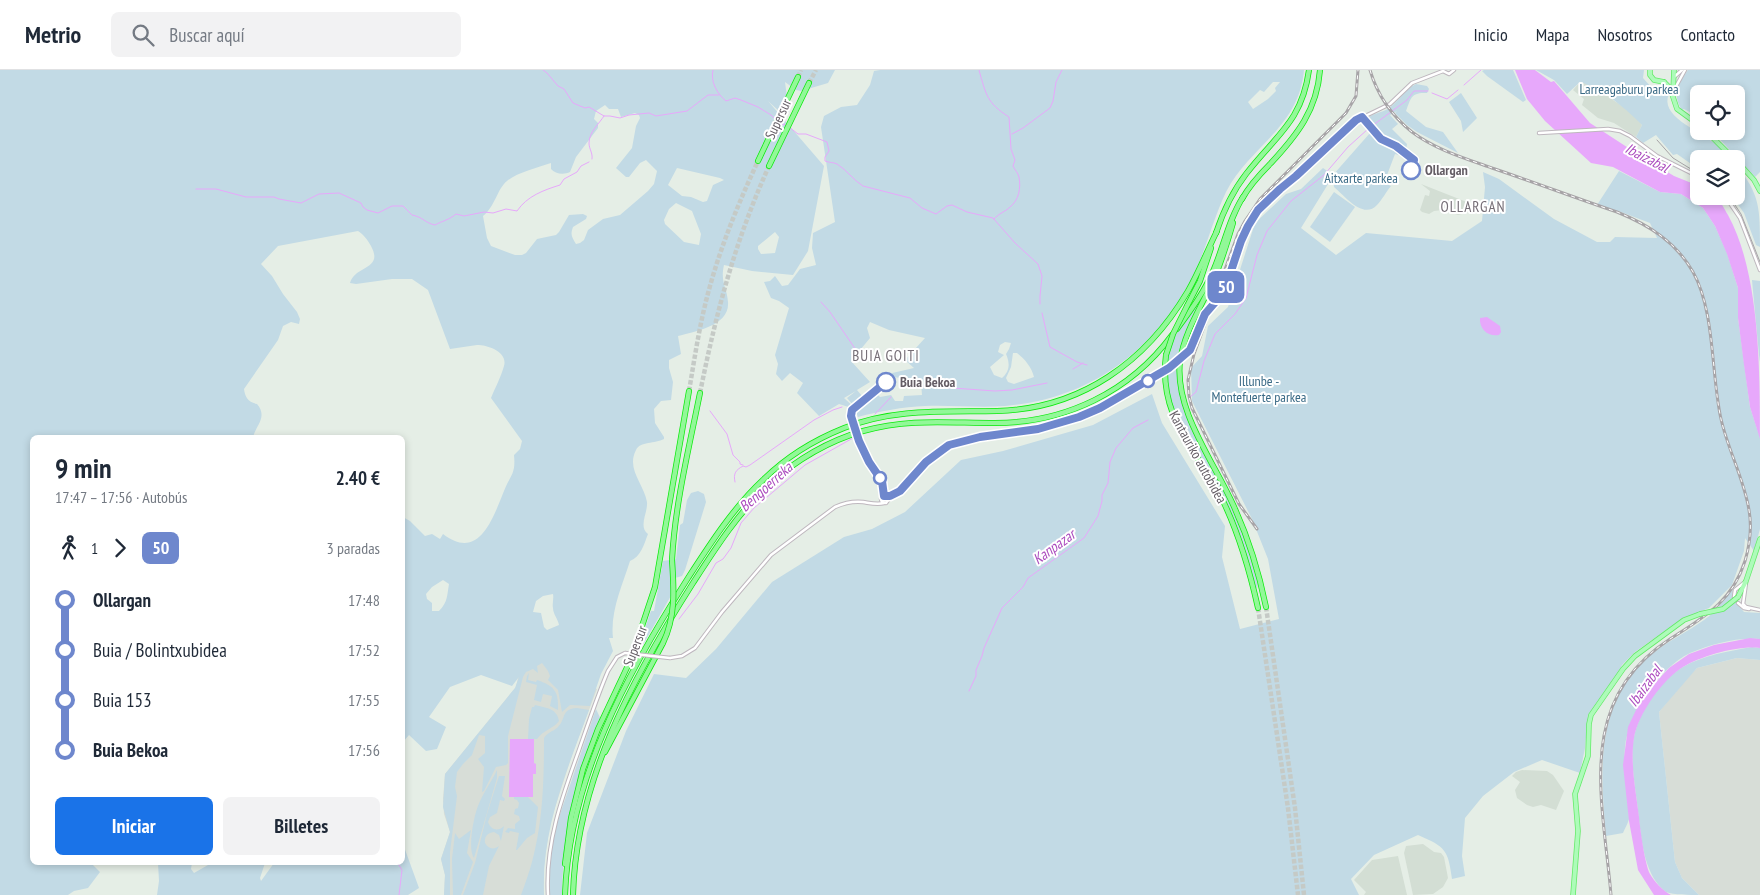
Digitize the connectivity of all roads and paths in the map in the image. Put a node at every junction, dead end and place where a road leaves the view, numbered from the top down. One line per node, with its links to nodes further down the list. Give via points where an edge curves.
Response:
1 (1309, 70): 24 (highway, Kantauriko autobidea, via 1296,114 1241,180)
2 (1320, 70): 22 (highway, Kantauriko autobidea, via 1316,95 1308,114)
3 (1443, 70): 4 (street, via 1445,74); 26 (street, bridge, via 1412,83 1390,104 1349,126 1258,210 1244,234 1226,288 1220,299 1207,310)
4 (1454, 70)
5 (1650, 70): 10 (main road, via 1652,79)
6 (1674, 70): 9 (main road)
7 (1684, 70): 9 (street); 12 (street)
8 (798, 77): 17 (highway, Supersur)
9 (1674, 78): 10 (main road); 12 (main road)
10 (1664, 82): 12 (main road)
11 (809, 83): 18 (highway, Supersur)
12 (1673, 96): 13 (main road, via 1679,111)
13 (1690, 119)
14 (1539, 133): 20 (street, via 1614,129 1626,133 1667,162)
15 (1715, 140): 16 (main road)
16 (1725, 150)
17 (758, 161)
18 (769, 166)
19 (1745, 170): 21 (main road)
20 (1690, 173)
21 (1760, 191)
22 (1244, 197): 37 (highway, Kantauriko autobidea, via 1217,273 1184,341 1180,374 1190,418 1242,526); 41 (highway, via 1231,220 1213,271 1195,303 1154,356 1138,372 1110,391 1071,410 1031,420 994,423 919,421 868,430 808,455 778,476 730,528 685,596 638,677)
23 (1731, 205): 25 (street, via 1740,218)
24 (1216, 231): 38 (highway, Kantauriko autobidea, bridge, via 1200,281 1166,355 1166,392 1173,416 1225,506 1242,550); 43 (highway, via 1194,279 1166,323 1129,361 1096,385 1057,402 1030,408 916,412 879,417 834,432 806,447 758,484 726,523 682,589 645,650 611,718 590,766 578,806)
25 (1760, 270)
26 (1188, 353)
27 (1159, 374): 30 (street, via 1079,417 1038,429 949,445 926,462 903,488)
28 (689, 391): 43 (highway, Supersur, via 655,587 631,659 583,769 568,835)
29 (700, 393): 41 (highway, Supersur, bridge, via 673,540 674,607 670,624 664,643)
30 (887, 498): 31 (street); 32 (street)
31 (881, 499): 32 (street); 33 (street)
32 (884, 503): 33 (street)
33 (874, 504): 42 (street, bridge, via 840,505 771,555 695,648 682,656 670,658 625,653 617,657 608,671 559,809 549,854)
34 (1760, 539): 35 (main road)
35 (1746, 581): 39 (street, via 1742,602 1746,607); 45 (main road, bridge, via 1723,609 1684,620 1635,656 1592,715 1588,756 1575,794 1578,831)
36 (1738, 603): 39 (street, via 1744,608)
37 (1266, 607)
38 (1258, 608)
39 (1756, 609): 40 (street)
40 (1760, 610)
41 (600, 762): 44 (highway, via 581,827)
42 (548, 895)
43 (565, 895)
44 (573, 895)
45 (1573, 895)

